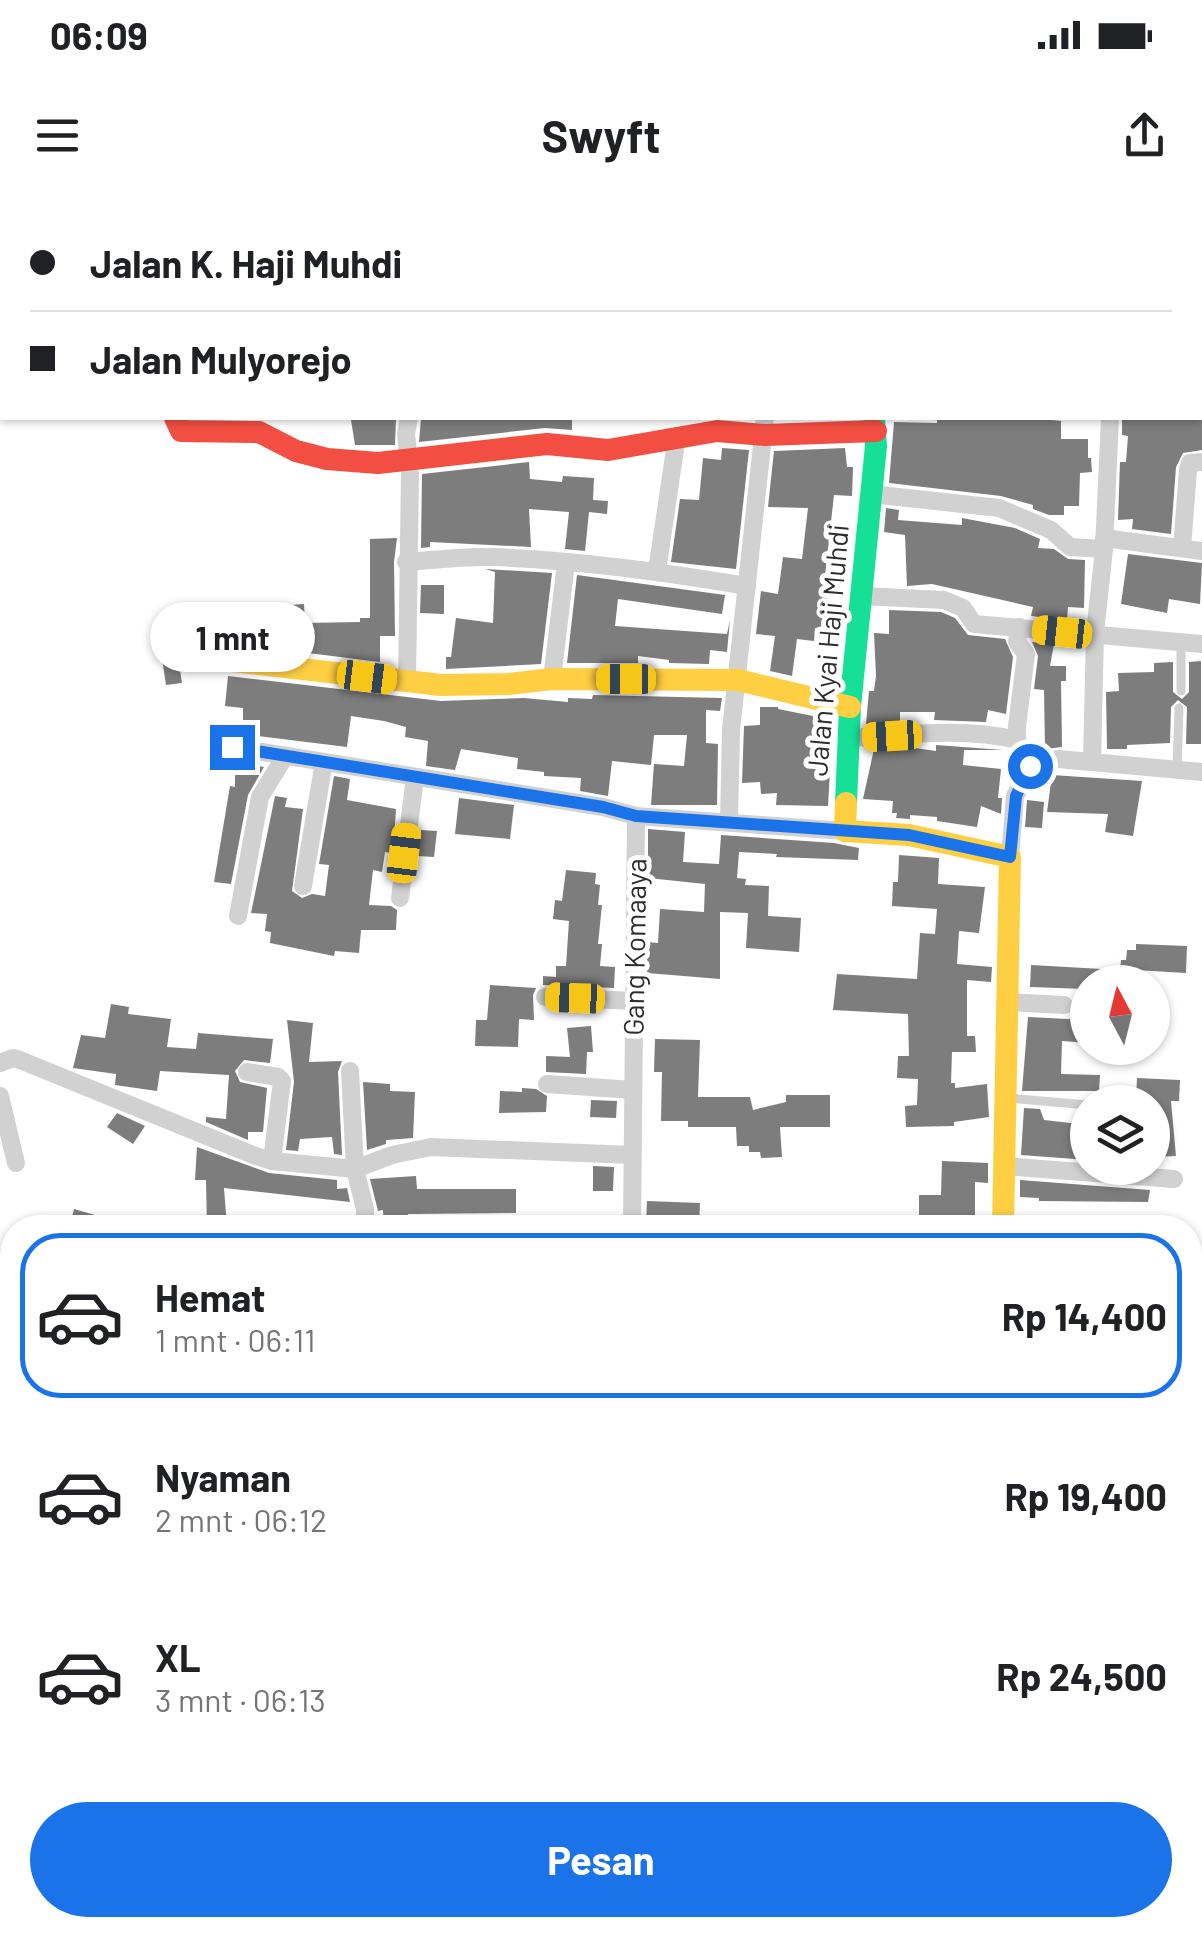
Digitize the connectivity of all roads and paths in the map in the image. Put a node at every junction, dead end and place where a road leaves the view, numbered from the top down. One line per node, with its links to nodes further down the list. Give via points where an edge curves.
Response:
1 (176, 420): 7 (street, via 182,432 259,432 327,459)
2 (408, 420): 7 (street)
3 (1110, 420): 10 (street)
4 (875, 424): 5 (street); 9 (street, Jalan Kyai Haji Muhdi)
5 (765, 426): 6 (street); 16 (street)
6 (677, 436): 7 (street, via 622,448 547,444); 15 (street)
7 (408, 461): 13 (street)
8 (1202, 462): 11 (street, via 1190,463 1188,470)
9 (872, 494): 10 (street, via 999,508 1052,530 1070,547); 17 (street, Jalan Kyai Haji Muhdi)
10 (1104, 543): 11 (street); 19 (street)
11 (1182, 548): 12 (street)
12 (1202, 551)
13 (406, 562): 14 (street); 25 (street)
14 (566, 562): 15 (street); 23 (street)
15 (657, 571): 16 (street)
16 (747, 586): 24 (street)
17 (861, 596): 18 (street, via 944,600 964,608 974,624); 27 (street, Jalan Kyai Haji Muhdi)
18 (1019, 627): 19 (street); 30 (street, via 1017,642 1026,654)
19 (1094, 633): 20 (street); 33 (street)
20 (1181, 642): 21 (street); 26 (lane)
21 (1202, 644)
22 (232, 660): 25 (street)
23 (552, 679): 24 (street); 25 (street)
24 (738, 680): 27 (street); 40 (street)
25 (406, 682)
26 (1180, 691)
27 (850, 706): 29 (street, Jalan Kyai Haji Muhdi)
28 (1178, 708): 36 (lane)
29 (850, 738): 30 (street, via 961,733); 41 (street, Jalan Kyai Haji Muhdi)
30 (1017, 740): 35 (street)
31 (232, 747): 32 (street)
32 (285, 756): 34 (street); 45 (street, via 260,797)
33 (1092, 761): 35 (street); 36 (street)
34 (324, 762): 38 (street); 43 (street)
35 (1030, 766): 42 (street, via 1016,796)
36 (1178, 770): 37 (street)
37 (1202, 772)
38 (414, 777): 39 (street); 44 (street)
39 (636, 816): 40 (street); 47 (street, Gang Komaaya)
40 (729, 822): 41 (street)
41 (845, 831): 42 (street, via 909,835)
42 (1010, 857): 48 (street)
43 (303, 886)
44 (400, 898)
45 (238, 916)
46 (546, 997): 47 (street)
47 (635, 1001): 54 (street, Gang Komaaya)
48 (1007, 1002): 49 (street); 56 (street)
49 (1064, 1005)
50 (0, 1063): 59 (street, via 20,1060)
51 (350, 1070): 62 (street)
52 (246, 1072): 59 (street, via 282,1082)
53 (547, 1084): 54 (street)
54 (633, 1090): 58 (street, Gang Komaaya)
55 (0, 1096): 60 (street)
56 (1006, 1098): 57 (lane); 61 (street)
57 (1070, 1103)
58 (632, 1156): 62 (street, via 431,1147); 65 (street, Gang Komaaya)
59 (272, 1161): 62 (street)
60 (16, 1163)
61 (1004, 1166): 63 (street); 66 (street)
62 (355, 1168): 64 (street)
63 (1174, 1179)
64 (364, 1215)
65 (632, 1215)
66 (1004, 1215)

